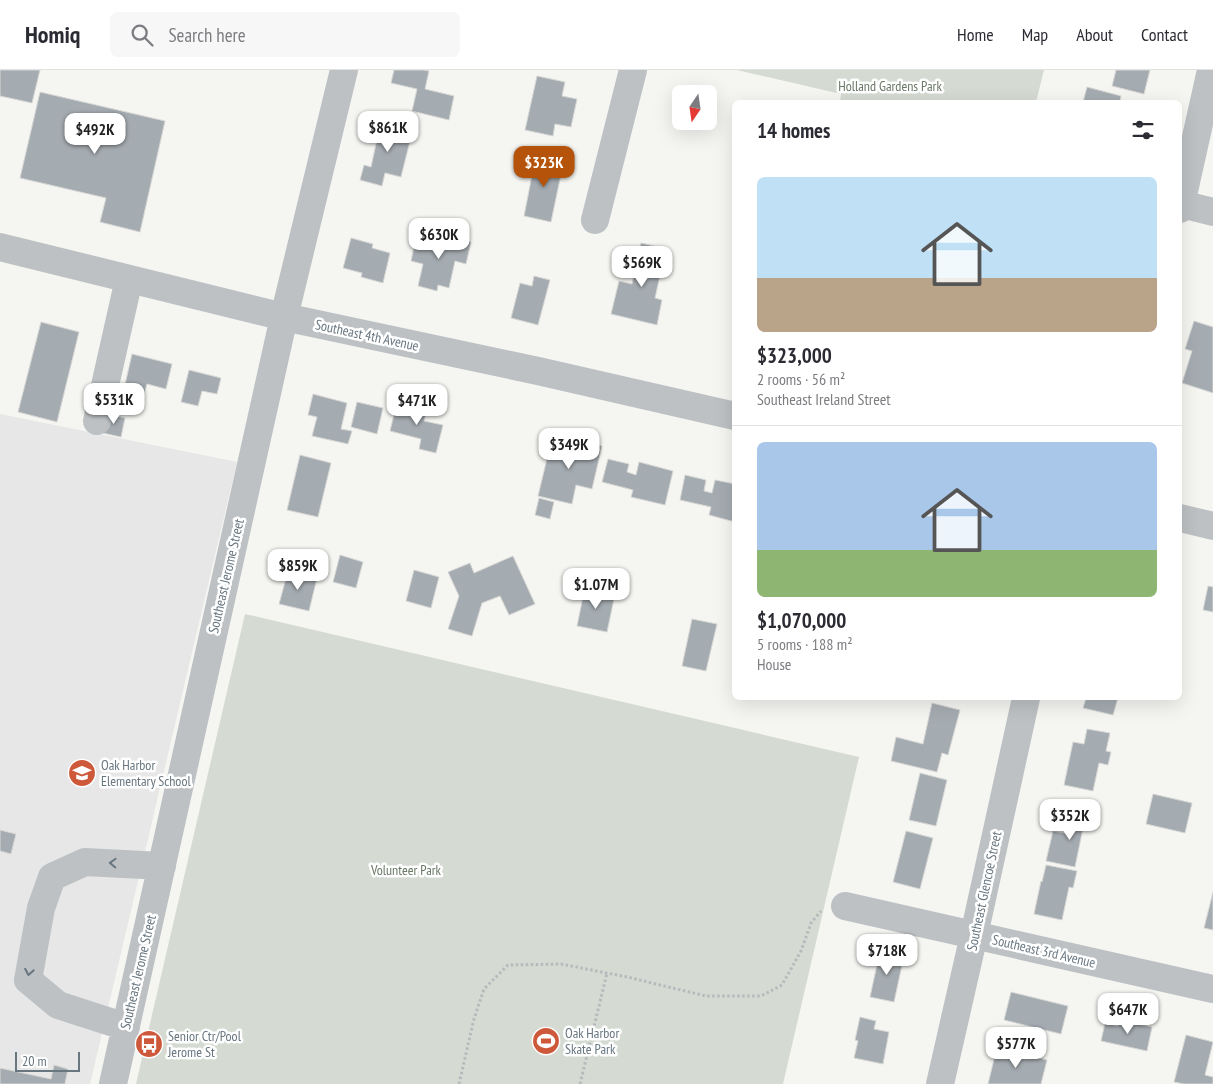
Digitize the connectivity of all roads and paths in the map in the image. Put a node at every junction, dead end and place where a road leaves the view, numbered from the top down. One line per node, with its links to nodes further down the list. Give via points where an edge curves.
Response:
1 (344, 70): 10 (street, Southeast Jerome Street)
2 (633, 70): 7 (street)
3 (1211, 70): 4 (street)
4 (1182, 201)
5 (1182, 206): 6 (street)
6 (1213, 212)
7 (595, 220)
8 (0, 247): 9 (street, Southeast 4th Avenue)
9 (129, 279): 10 (street, Southeast 4th Avenue); 12 (street)
10 (284, 317): 11 (street, Southeast 4th Avenue); 16 (street, Southeast Jerome Street)
11 (732, 415)
12 (97, 420)
13 (1182, 518): 14 (street)
14 (1213, 526)
15 (1026, 700): 18 (street, Southeast Glencoe Street)
16 (162, 866): 21 (street, Southeast Jerome Street); 21 (street, one-way to 21, via 85,862 52,877 41,908 28,980 58,1005)
17 (845, 906): 18 (street, Southeast 3rd Avenue); 19 (path, via 825,907 811,923 801,951 782,985 761,996 706,996)
18 (974, 935): 20 (street, Southeast 3rd Avenue); 25 (street, Southeast Glencoe Street)
19 (608, 973): 23 (path, via 561,964 508,965 484,989); 24 (path)
20 (1213, 989)
21 (126, 1027): 22 (street, Southeast Jerome Street)
22 (113, 1084)
23 (459, 1084)
24 (580, 1084)
25 (940, 1084)

